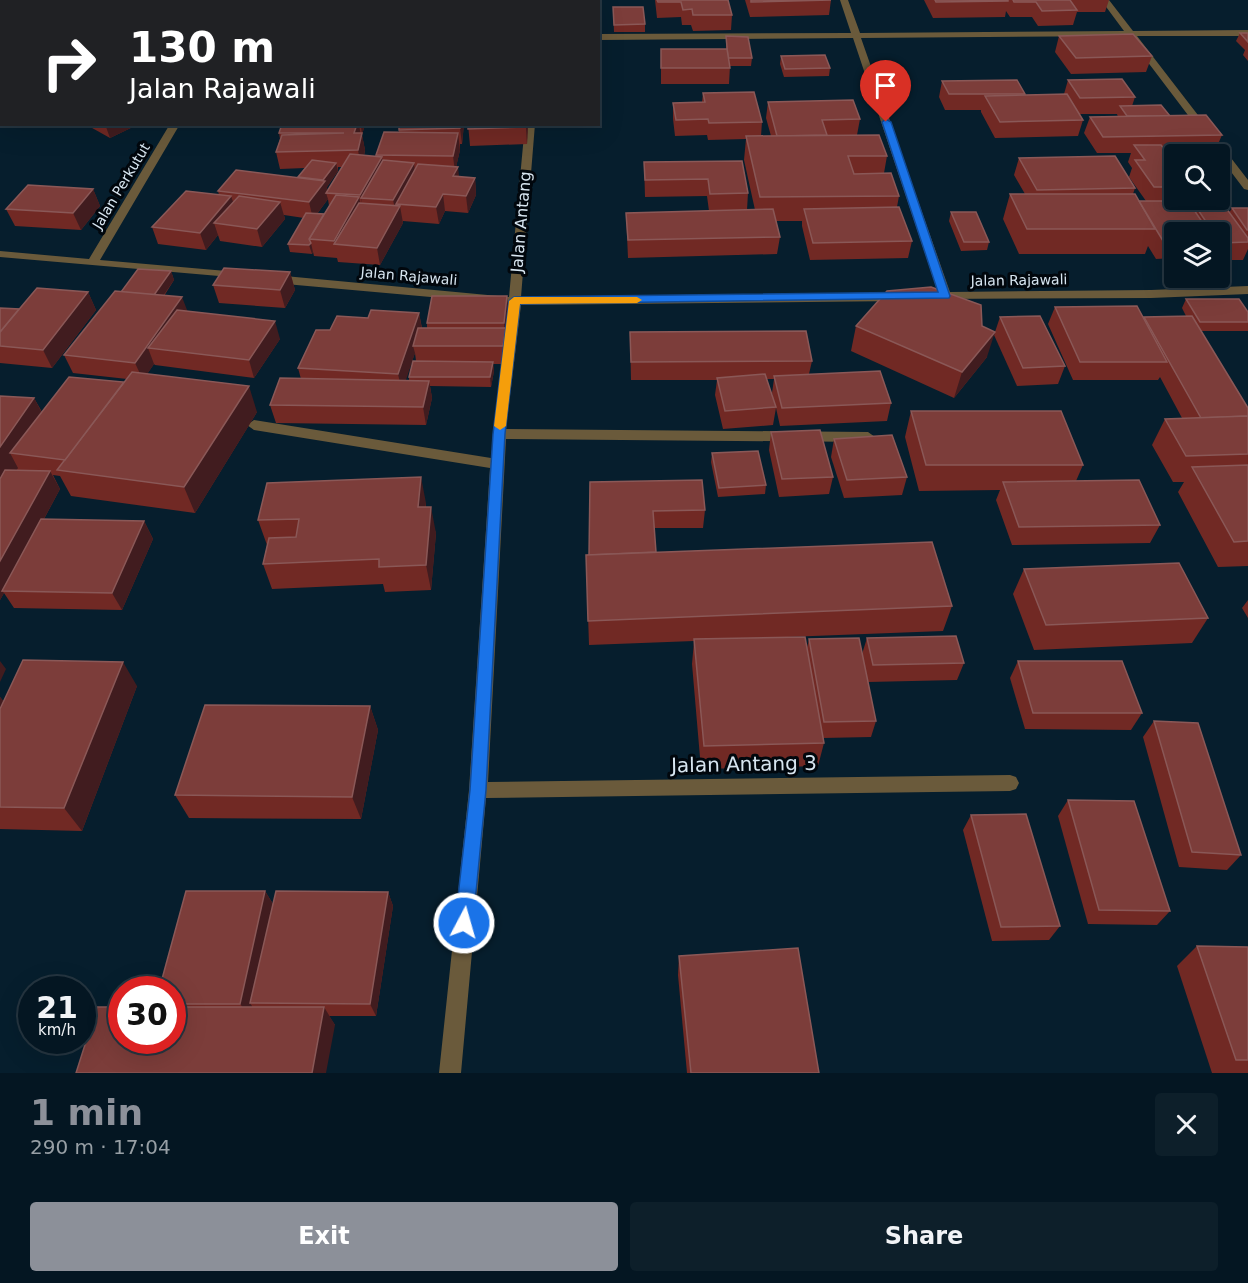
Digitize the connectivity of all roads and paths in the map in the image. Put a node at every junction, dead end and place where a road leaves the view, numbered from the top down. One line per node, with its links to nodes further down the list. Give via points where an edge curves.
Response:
1 (844, 0): 5 (street)
2 (1105, 0): 3 (street)
3 (1129, 32): 4 (street); 5 (street); 9 (street)
4 (1248, 33)
5 (857, 34): 6 (street); 13 (street)
6 (600, 37)
7 (174, 126): 11 (street, Jalan Perkutut)
8 (530, 126): 14 (street, Jalan Antang)
9 (1248, 186)
10 (0, 254): 11 (street, Jalan Rajawali)
11 (93, 262): 14 (street, Jalan Rajawali)
12 (1248, 290): 13 (street, Jalan Rajawali)
13 (945, 296): 14 (street, Jalan Rajawali)
14 (514, 301): 16 (street, Jalan Antang)
15 (254, 425): 18 (street)
16 (499, 434): 17 (street); 18 (street, Jalan Antang)
17 (868, 437)
18 (498, 464): 20 (street, Jalan Antang)
19 (1010, 783): 20 (street, Jalan Antang 3)
20 (478, 790): 21 (street, Jalan Antang)
21 (450, 1073)

